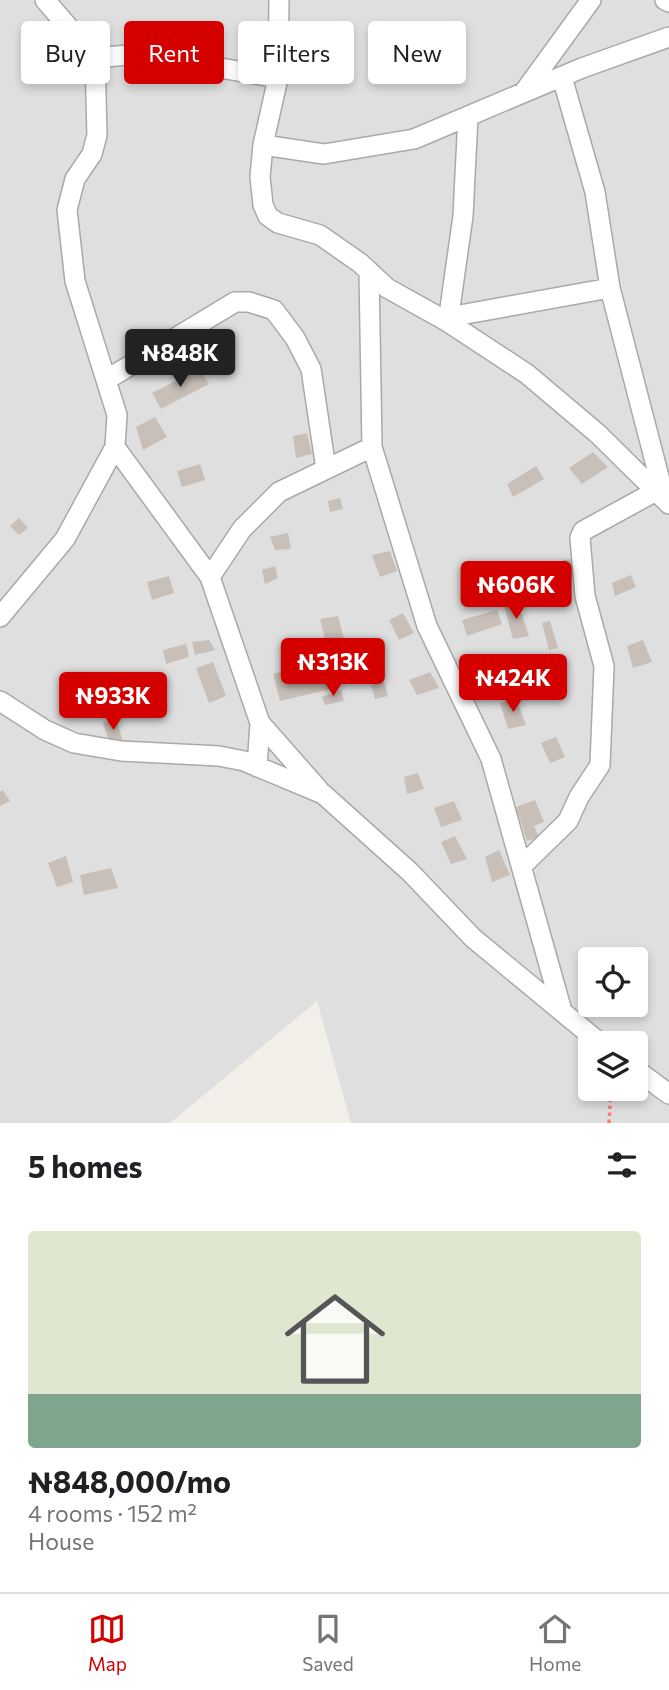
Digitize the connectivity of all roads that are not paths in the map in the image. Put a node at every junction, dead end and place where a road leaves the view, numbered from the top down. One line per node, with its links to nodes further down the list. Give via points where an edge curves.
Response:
1 (45, 0): 4 (street)
2 (279, 0): 5 (street)
3 (591, 0): 12 (street)
4 (63, 21)
5 (279, 21)
6 (669, 37): 9 (street)
7 (110, 57): 8 (street, via 139,54)
8 (238, 71)
9 (562, 77): 12 (street); 16 (street, via 595,192)
10 (96, 84): 18 (street, via 97,135 92,153 75,179 67,210 75,281)
11 (277, 84): 14 (street)
12 (523, 93): 13 (street)
13 (468, 116): 14 (street, via 414,139 324,153); 17 (street, via 463,216)
14 (263, 145): 15 (street, via 260,177 268,216 320,235)
15 (369, 271): 17 (street, via 387,288); 20 (street)
16 (610, 288): 17 (street); 22 (street)
17 (448, 319): 22 (street, via 527,374 598,434)
18 (106, 380): 19 (street, via 117,415); 21 (street, via 234,302 274,310 312,369)
19 (115, 447): 23 (street); 24 (street, via 65,539)
20 (373, 447): 21 (street); 29 (street, via 427,626 491,758)
21 (326, 469): 23 (street, via 279,492 242,529)
22 (663, 499): 29 (street, via 583,531 580,538 585,596 604,666 600,765 568,821)
23 (210, 577): 26 (street)
24 (0, 617)
25 (0, 701): 27 (street, via 75,743 121,751 219,756)
26 (260, 723): 27 (street); 28 (street)
27 (257, 767): 28 (street)
28 (323, 794): 30 (street, via 410,872 473,938)
29 (523, 865): 30 (street)
30 (562, 1011): 31 (street)
31 (586, 1031)
32 (648, 1079): 33 (street)
33 (669, 1094)

